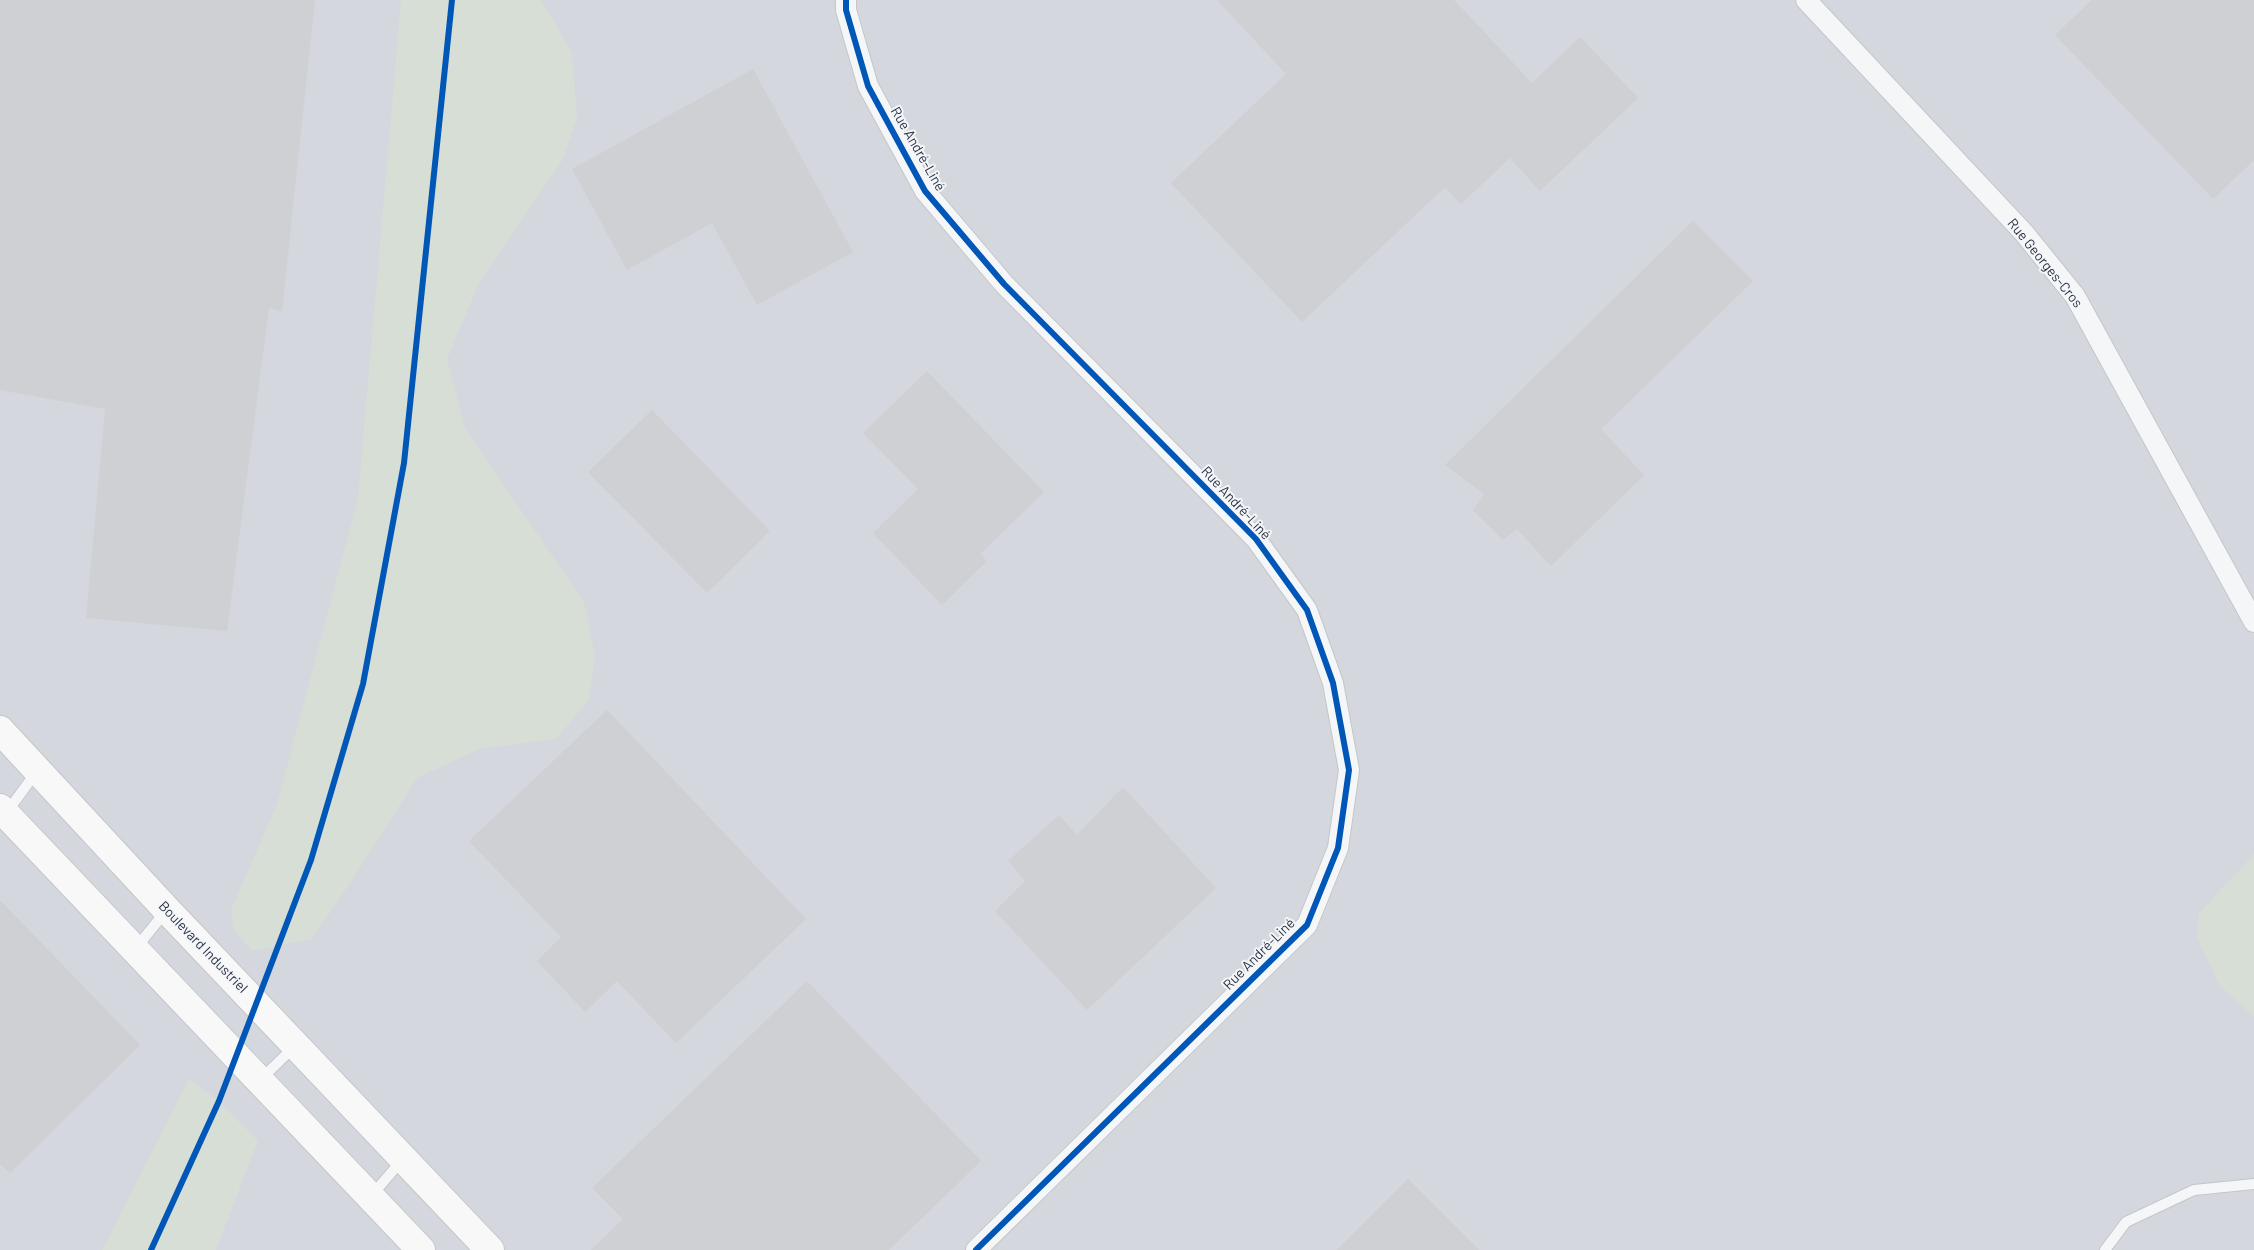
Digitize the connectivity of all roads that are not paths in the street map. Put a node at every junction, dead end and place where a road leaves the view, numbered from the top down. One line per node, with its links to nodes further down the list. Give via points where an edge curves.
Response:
1 (846, 0): 14 (street, Rue André-Liné, via 868,86 925,191 1004,284 1256,539 1307,610 1333,682 1349,770 1338,848 1307,924)
2 (1806, 0): 3 (street, Rue Georges-Cros, via 2024,233 2075,296)
3 (2254, 622)
4 (0, 730): 5 (street, Boulevard Industriel)
5 (37, 770): 6 (lane); 7 (street, Boulevard Industriel)
6 (3, 811): 8 (street)
7 (167, 910): 8 (lane); 9 (street, Boulevard Industriel)
8 (135, 949): 10 (street)
9 (296, 1045): 10 (lane); 11 (street, Boulevard Industriel)
10 (260, 1080): 13 (street)
11 (403, 1158): 13 (lane); 16 (street, Boulevard Industriel)
12 (2254, 1184): 17 (lane, via 2194,1190 2126,1222)
13 (371, 1197): 15 (street)
14 (986, 1247)
15 (421, 1250)
16 (490, 1250)
17 (2106, 1250)

